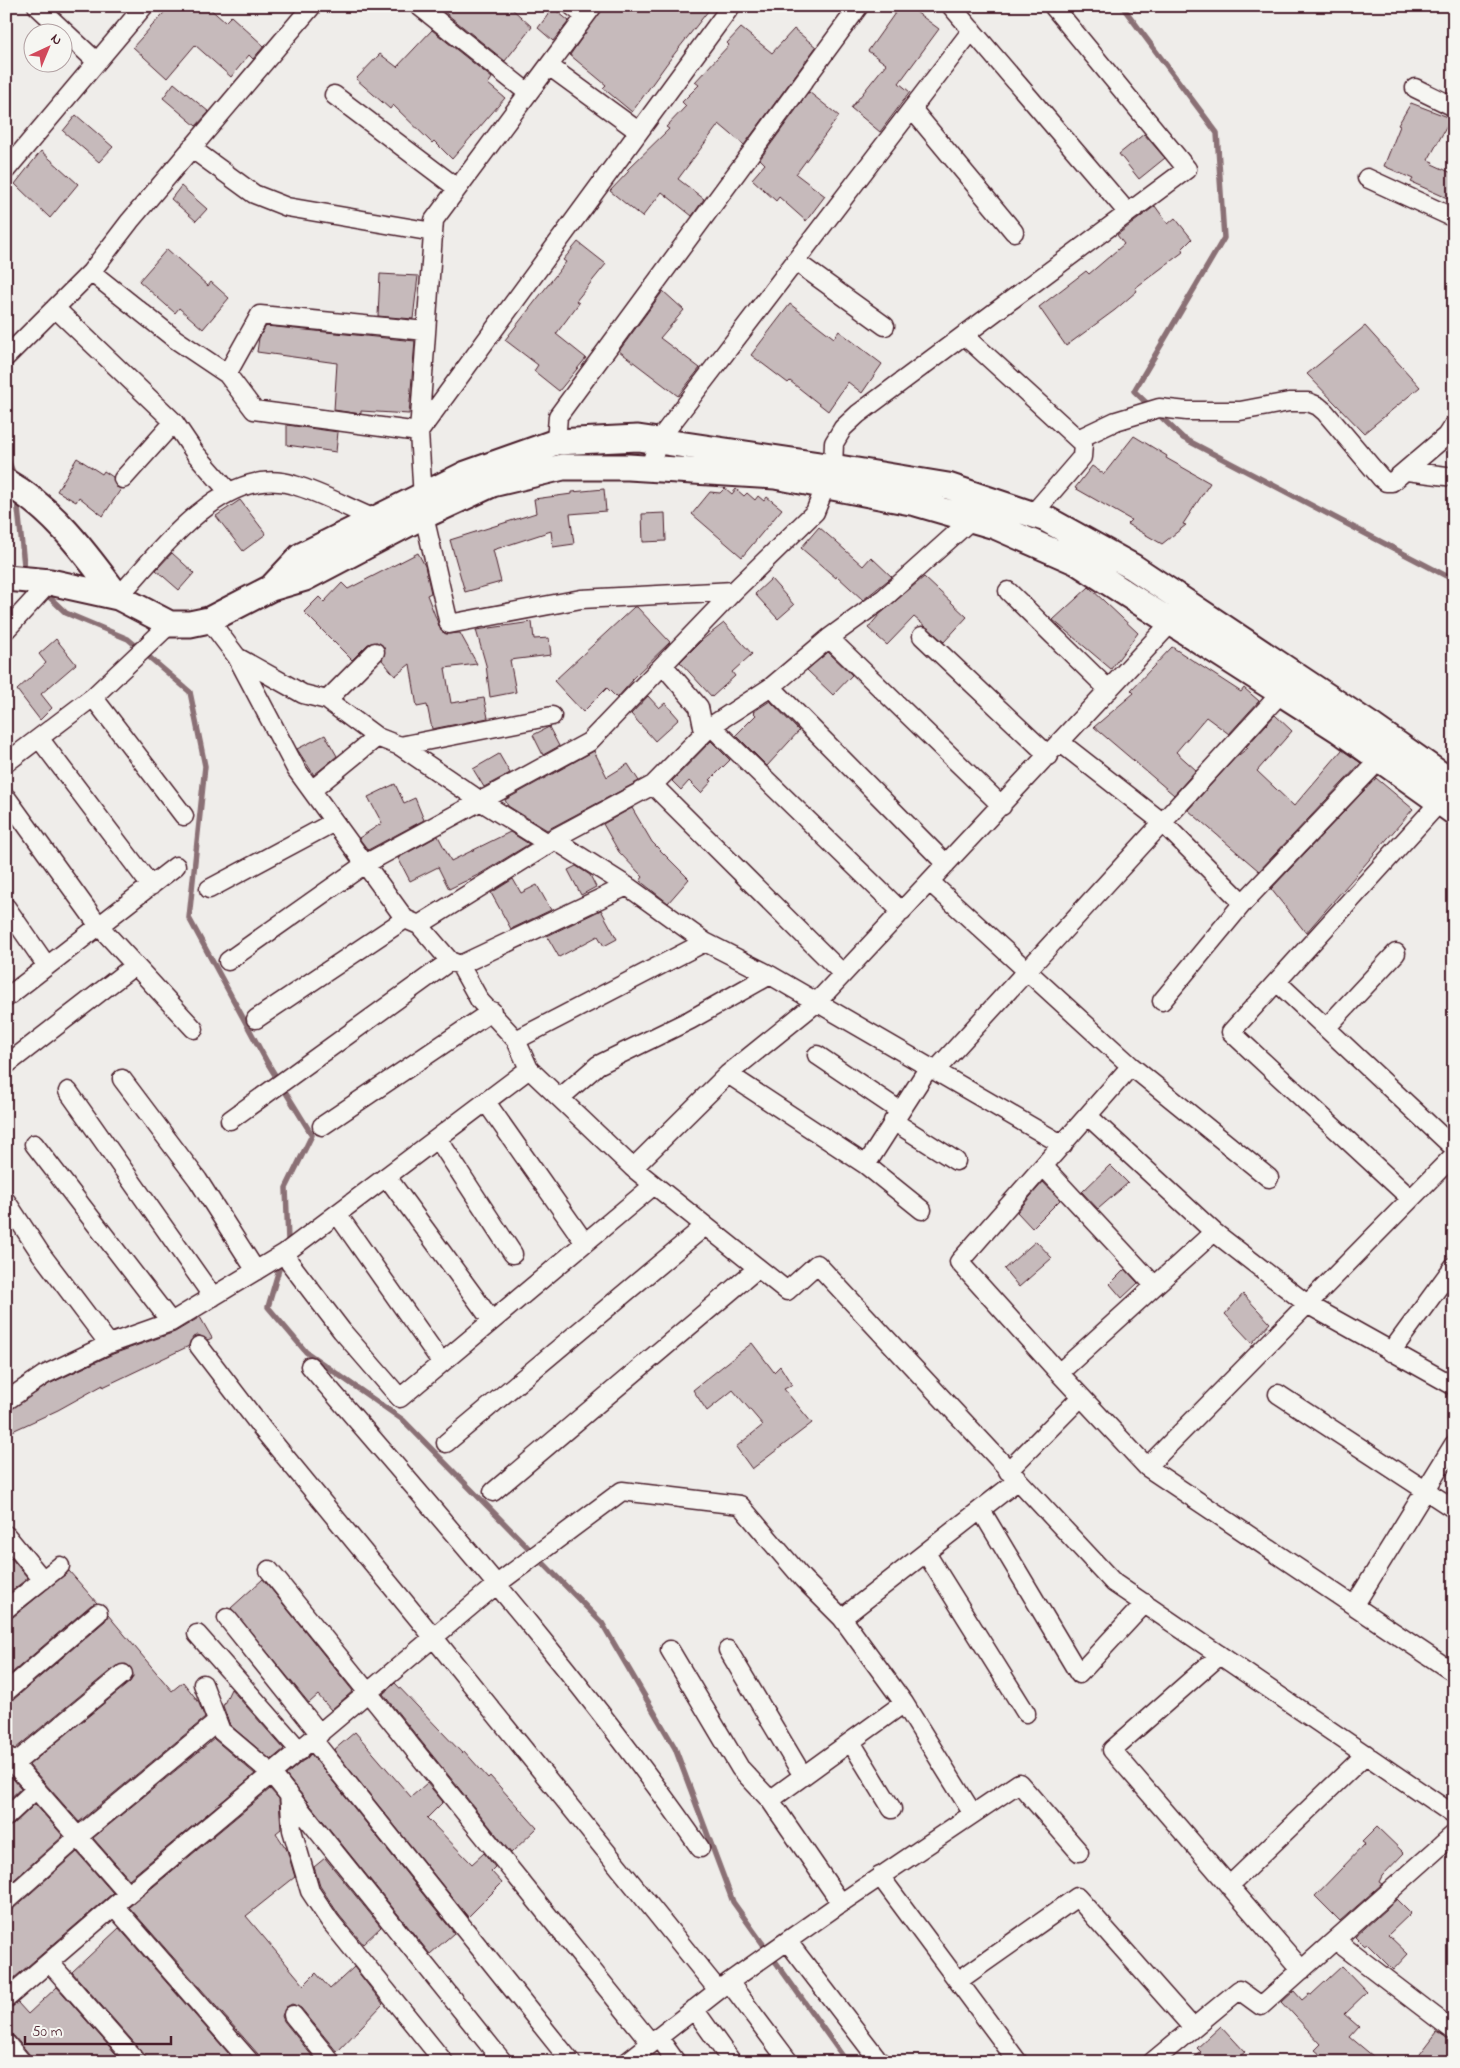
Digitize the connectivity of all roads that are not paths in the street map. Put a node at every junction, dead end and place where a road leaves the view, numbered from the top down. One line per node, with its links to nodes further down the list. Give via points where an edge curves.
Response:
1 (37, 6): 11 (street)
2 (144, 6): 11 (street)
3 (419, 6): 14 (street)
4 (731, 6): 18 (street)
5 (859, 6): 40 (street, via 558,416)
6 (951, 6): 10 (street)
7 (1053, 6): 23 (street, via 1187,169)
8 (301, 10): 19 (street)
9 (583, 10): 12 (street)
10 (972, 30): 17 (street); 23 (street)
11 (97, 62): 20 (street)
12 (548, 66): 14 (street); 18 (street)
13 (1415, 88): 16 (street)
14 (527, 92): 22 (street)
15 (334, 95): 22 (street)
16 (1454, 107)
17 (912, 109): 26 (street); 27 (street)
18 (638, 131): 37 (street)
19 (191, 148): 25 (street, via 254,194 287,207); 28 (street)
20 (6, 170)
21 (1367, 178): 24 (street)
22 (457, 188): 25 (street, via 434,220)
23 (1128, 213): 32 (street)
24 (1454, 218)
25 (433, 232): 31 (street)
26 (1014, 232)
27 (795, 261): 30 (street); 39 (street)
28 (91, 272): 29 (street); 34 (street, via 175,339)
29 (55, 308): 33 (street); 35 (street)
30 (885, 326)
31 (426, 331): 34 (street, via 260,315); 37 (street)
32 (964, 335): 38 (street); 43 (street, via 842,428 834,443)
33 (6, 357)
34 (227, 374): 37 (street, via 254,410)
35 (174, 422): 45 (street); 47 (street, via 195,453)
36 (1454, 424): 42 (street, via 1446,436)
37 (419, 432): 48 (street)
38 (1078, 439): 42 (street, via 1116,421 1155,409 1240,411 1308,402 1325,412 1380,478 1392,482); 49 (street, via 1083,444 1082,457)
39 (658, 440): 40 (street); 41 (street); 43 (street)
40 (556, 442): 48 (street, via 466,474)
41 (650, 468): 43 (street); 48 (street, via 563,467)
42 (1408, 471): 44 (street)
43 (830, 476): 49 (street, via 948,486); 51 (street); 55 (street, via 815,512)
44 (1454, 477)
45 (124, 478)
46 (6, 482): 57 (street, via 29,495 78,543)
47 (229, 492): 50 (street, via 259,482 293,484); 57 (street, via 188,521)
48 (424, 505): 50 (street); 54 (street, via 305,578); 55 (street, via 449,624 581,599)
49 (1032, 515): 58 (street, via 1046,519 1133,567)
50 (375, 519): 54 (street, via 300,556)
51 (972, 519): 60 (street, via 1077,562); 64 (street, via 884,598)
52 (9, 578): 53 (street)
53 (50, 582): 57 (street); 62 (street)
54 (271, 588): 59 (street)
55 (734, 591): 67 (street)
56 (1008, 591): 69 (street)
57 (118, 598): 61 (street)
58 (1189, 604): 60 (street); 84 (street, via 1373,727)
59 (209, 620): 61 (street); 66 (street)
60 (1172, 622): 69 (street); 70 (street)
61 (170, 624): 71 (street)
62 (6, 630)
63 (922, 636): 79 (street)
64 (829, 638): 68 (street); 87 (street)
65 (375, 652): 72 (street)
66 (237, 657): 72 (street, via 303,694); 83 (street, via 296,769)
67 (663, 665): 74 (street, via 699,707 704,732); 86 (street, via 589,742)
68 (771, 687): 74 (street); 93 (street)
69 (1109, 690): 77 (street)
70 (1281, 693): 80 (street); 90 (street)
71 (93, 697): 76 (street); 88 (street)
72 (327, 700): 75 (street)
73 (552, 716): 78 (street)
74 (711, 726): 82 (street); 101 (street)
75 (377, 737): 78 (street); 83 (street)
76 (39, 738): 81 (street); 96 (street)
77 (1061, 743): 79 (street); 90 (street)
78 (400, 746): 86 (street)
79 (1048, 756): 87 (street)
80 (1380, 759): 84 (street); 99 (street)
81 (6, 763)
82 (653, 785): 91 (street); 111 (street)
83 (312, 790): 89 (street)
84 (1450, 796): 113 (street)
85 (6, 797): 103 (street)
86 (482, 802): 91 (street); 92 (street)
87 (1002, 806): 93 (street)
88 (184, 816)
89 (334, 822): 92 (street); 98 (street)
90 (1162, 822): 99 (street); 110 (street)
91 (551, 842): 97 (street); 102 (street)
92 (365, 864): 102 (street); 106 (street)
93 (946, 864): 95 (street)
94 (176, 866): 96 (street)
95 (930, 882): 101 (street); 110 (street)
96 (151, 886): 103 (street)
97 (627, 886): 104 (street); 107 (street)
98 (209, 889)
99 (1243, 903): 115 (street)
100 (6, 907): 109 (street)
101 (902, 912): 111 (street)
102 (412, 922): 107 (street); 118 (street)
103 (99, 926): 108 (street); 109 (street)
104 (705, 942): 112 (street); 121 (street)
105 (1396, 953): 119 (street)
106 (228, 961)
107 (455, 963): 117 (street, via 480,1001); 134 (street)
108 (135, 965): 120 (street); 123 (street)
109 (47, 966): 114 (street)
110 (1027, 971): 124 (street); 126 (street)
111 (843, 974): 116 (street)
112 (770, 975): 116 (street); 130 (street, via 690,1020 598,1065)
113 (1277, 982): 119 (street); 148 (street, via 1231,1032)
114 (6, 998)
115 (1162, 1001)
116 (816, 1003): 126 (street); 127 (street)
117 (492, 1012): 121 (street); 135 (street)
118 (256, 1020)
119 (1326, 1028): 139 (street)
120 (194, 1029)
121 (516, 1040): 125 (street)
122 (816, 1055): 132 (street)
123 (6, 1065)
124 (1131, 1066): 133 (street); 146 (street)
125 (529, 1069): 130 (street); 131 (street)
126 (932, 1069): 132 (street); 138 (street)
127 (728, 1074): 142 (street); 144 (street)
128 (122, 1079): 160 (street, via 198,1180)
129 (68, 1091): 162 (street)
130 (560, 1098): 144 (street)
131 (486, 1102): 136 (street); 155 (street)
132 (896, 1116): 141 (street); 142 (street)
133 (1088, 1116): 138 (street); 154 (street)
134 (230, 1120)
135 (322, 1126)
136 (438, 1139): 145 (street); 156 (street)
137 (34, 1144): 165 (street)
138 (1063, 1145): 143 (street)
139 (1454, 1148)
140 (1454, 1155): 148 (street)
141 (956, 1160)
142 (866, 1165): 150 (street)
143 (1044, 1166): 161 (street); 171 (street, via 959,1262)
144 (633, 1168): 147 (street)
145 (387, 1177): 151 (street); 164 (street)
146 (1269, 1178)
147 (654, 1185): 153 (street); 155 (street)
148 (1411, 1199): 163 (street)
149 (6, 1201): 152 (street)
150 (922, 1210)
151 (338, 1215): 157 (street); 169 (street)
152 (11, 1219): 166 (street)
153 (705, 1226): 159 (street); 176 (street)
154 (1214, 1232): 161 (street); 163 (street)
155 (585, 1243): 164 (street)
156 (513, 1254)
157 (281, 1255): 160 (street); 169 (street, via 400,1398)
158 (1454, 1266): 168 (street)
159 (758, 1268): 179 (street, via 787,1291 817,1264); 181 (street)
160 (256, 1271): 162 (street)
161 (1155, 1286): 171 (street)
162 (213, 1298): 165 (street)
163 (1307, 1304): 168 (street); 178 (street)
164 (492, 1321): 169 (street)
165 (171, 1322): 166 (street)
166 (109, 1344): 175 (street, via 44,1375)
167 (199, 1346): 197 (street, via 264,1431)
168 (1392, 1352): 172 (street)
169 (442, 1363)
170 (310, 1366): 189 (street)
171 (1059, 1373): 174 (street)
172 (1453, 1384)
173 (1278, 1394): 180 (street)
174 (1081, 1397): 178 (street); 179 (street)
175 (6, 1401)
176 (446, 1443)
177 (1454, 1444): 180 (street)
178 (1147, 1467): 191 (street)
179 (1012, 1476): 183 (street); 190 (street, via 1114,1582)
180 (1425, 1490): 182 (street); 191 (street)
181 (493, 1492)
182 (1454, 1509)
183 (981, 1510): 185 (street); 190 (street, via 1079,1674)
184 (6, 1535): 188 (street)
185 (926, 1553): 195 (street); 207 (street)
186 (60, 1566): 188 (street)
187 (269, 1570): 205 (street)
188 (43, 1580): 192 (street)
189 (497, 1584): 195 (street, via 622,1491 740,1505 803,1579); 197 (street); 224 (street, via 646,1772)
190 (1145, 1603): 200 (street)
191 (1354, 1606): 201 (street)
192 (6, 1609)
193 (98, 1613): 204 (street)
194 (227, 1618): 209 (street)
195 (842, 1618): 206 (street)
196 (197, 1634): 209 (street)
197 (434, 1638): 205 (street); 237 (street)
198 (670, 1650): 217 (street, via 740,1768)
199 (728, 1650): 214 (street)
200 (1220, 1655): 211 (street); 227 (street, via 1112,1750)
201 (1450, 1670)
202 (123, 1674): 212 (street)
203 (203, 1684): 208 (street)
204 (6, 1692)
205 (370, 1692): 209 (street); 243 (street)
206 (904, 1703): 210 (street); 219 (street)
207 (1026, 1713)
208 (217, 1722): 213 (street, via 221,1731); 223 (street)
209 (311, 1741): 213 (street); 251 (street)
210 (851, 1742): 214 (street); 218 (street)
211 (1366, 1754): 220 (street); 227 (street)
212 (10, 1760): 215 (street)
213 (272, 1774): 216 (street); 228 (street)
214 (803, 1776): 217 (street)
215 (36, 1789): 221 (street); 223 (street)
216 (289, 1794): 249 (street, via 292,1830 310,1890 330,1920); 250 (street)
217 (770, 1800): 230 (street)
218 (892, 1809)
219 (973, 1814): 225 (street, via 1019,1783); 226 (street)
220 (1454, 1815)
221 (6, 1817)
222 (1454, 1834): 232 (street)
223 (78, 1837): 228 (street); 229 (street)
224 (700, 1848)
225 (1079, 1852)
226 (880, 1876): 230 (street); 236 (street)
227 (1229, 1886): 235 (street)
228 (128, 1894): 231 (street)
229 (6, 1901)
230 (841, 1903): 233 (street)
231 (114, 1906): 234 (street); 247 (street)
232 (1335, 1940): 235 (street); 242 (street)
233 (779, 1948): 237 (street); 256 (street)
234 (49, 1962): 238 (street); 246 (street)
235 (1302, 1970): 241 (street, via 1262,2006 1238,1990)
236 (958, 1981): 241 (street, via 1077,1897); 257 (street)
237 (724, 1986): 239 (street); 255 (street)
238 (6, 1999)
239 (694, 2009): 243 (street); 254 (street)
240 (293, 2015): 248 (street)
241 (1193, 2028): 258 (street)
242 (1454, 2031)
243 (655, 2040): 252 (street); 253 (street)
244 (6, 2043): 245 (street)
245 (22, 2062)
246 (137, 2062)
247 (250, 2062)
248 (330, 2062)
249 (444, 2062)
250 (504, 2062)
251 (571, 2062)
252 (627, 2062)
253 (676, 2062)
254 (732, 2062)
255 (789, 2062)
256 (880, 2062)
257 (1018, 2062)
258 (1152, 2062)

